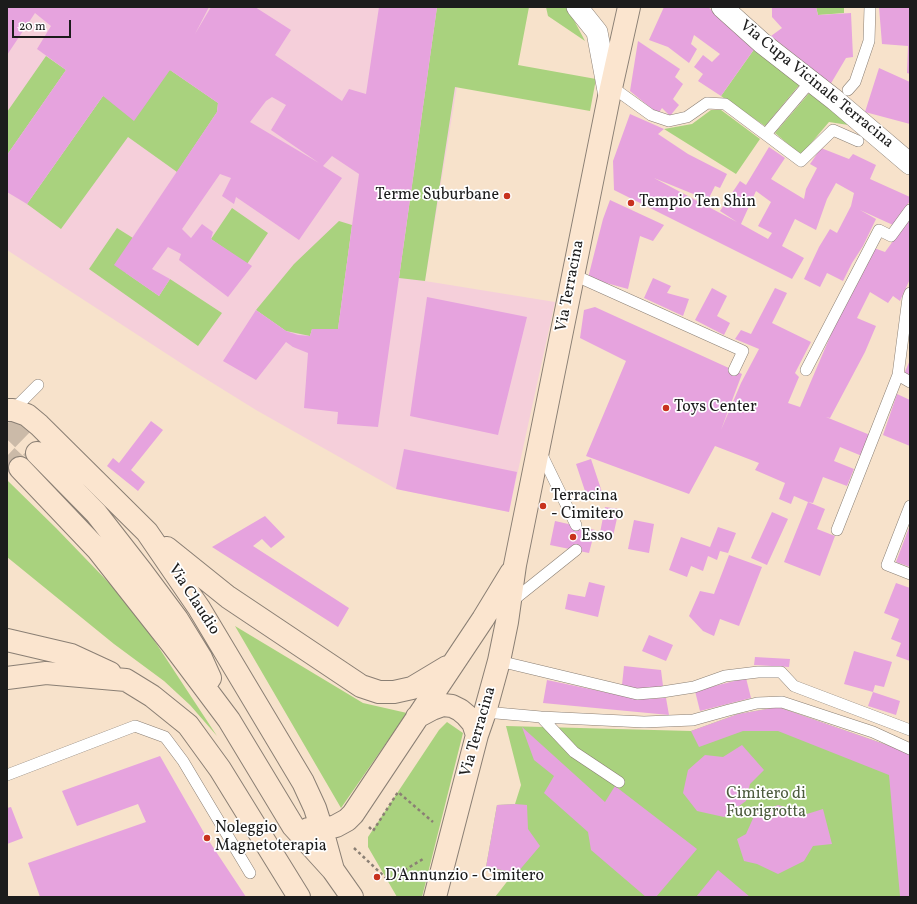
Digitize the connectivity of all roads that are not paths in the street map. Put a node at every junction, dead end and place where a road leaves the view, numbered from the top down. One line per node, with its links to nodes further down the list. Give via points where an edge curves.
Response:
1 (577, 7): 7 (street, via 597,32)
2 (629, 7): 7 (main road, Via Terracina)
3 (722, 7): 5 (street, Via Cupa Vicinale Terracina, via 762,43)
4 (870, 7): 6 (lane, via 869,41 855,82)
5 (811, 81): 8 (lane); 10 (street, Via Cupa Vicinale Terracina)
6 (848, 90)
7 (611, 92): 8 (lane, via 651,116 669,121 687,116 707,103 726,104); 12 (main road, Via Terracina)
8 (766, 134): 9 (lane, via 801,161 833,130)
9 (858, 141)
10 (910, 164)
11 (910, 210): 15 (lane, via 891,236 879,230)
12 (574, 275): 14 (lane, via 743,351); 20 (main road, Via Terracina)
13 (910, 293): 16 (lane, via 906,306)
14 (734, 370)
15 (806, 370)
16 (898, 375): 17 (lane); 25 (lane)
17 (910, 382)
18 (38, 385): 19 (lane)
19 (9, 408): 26 (main road, Via Claudio, via 27,415 39,425)
20 (539, 449): 24 (lane); 28 (main road, Via Terracina)
21 (36, 453): 39 (main road, Via Claudio, via 96,513 177,619 201,658)
22 (20, 468): 39 (main road, Via Claudio, via 98,550)
23 (910, 506): 29 (lane, via 887,565)
24 (576, 525)
25 (837, 530)
26 (147, 532): 33 (main road, via 228,597 361,686 378,692 400,691 412,688); 46 (main road, Via Claudio, via 199,608 303,782)
27 (576, 550): 30 (lane)
28 (515, 565): 30 (main road, Via Terracina); 33 (main road, Via Terracina)
29 (910, 574)
30 (510, 603): 32 (main road, Via Terracina)
31 (7, 640): 35 (main road, via 71,656)
32 (499, 661): 36 (main road, Via Terracina); 40 (lane, via 637,694 694,687 724,676 781,672 794,686)
33 (452, 664): 37 (main road, Via Terracina)
34 (7, 678): 35 (main road, via 46,673)
35 (126, 680): 49 (main road, via 152,696 188,725 220,769)
36 (485, 712): 38 (lane); 41 (main road, Via Terracina)
37 (417, 717): 41 (main road, via 443,705 452,706 466,715); 46 (main road, Via Terracina, via 354,814 348,820)
38 (541, 717): 42 (lane, via 644,722 693,720 757,703 782,702 873,732); 44 (lane, via 574,752)
39 (229, 720): 45 (main road, Via Claudio)
40 (910, 730)
41 (477, 735): 51 (main road, Via Terracina)
42 (910, 749)
43 (7, 774): 48 (lane, via 135,726 165,737 183,761)
44 (619, 782)
45 (293, 826): 46 (main road); 47 (main road, Via Claudio)
46 (322, 830): 47 (main road, Via Claudio)
47 (332, 870): 50 (main road, Via Claudio)
48 (250, 873)
49 (298, 897)
50 (352, 897)
51 (436, 897)

